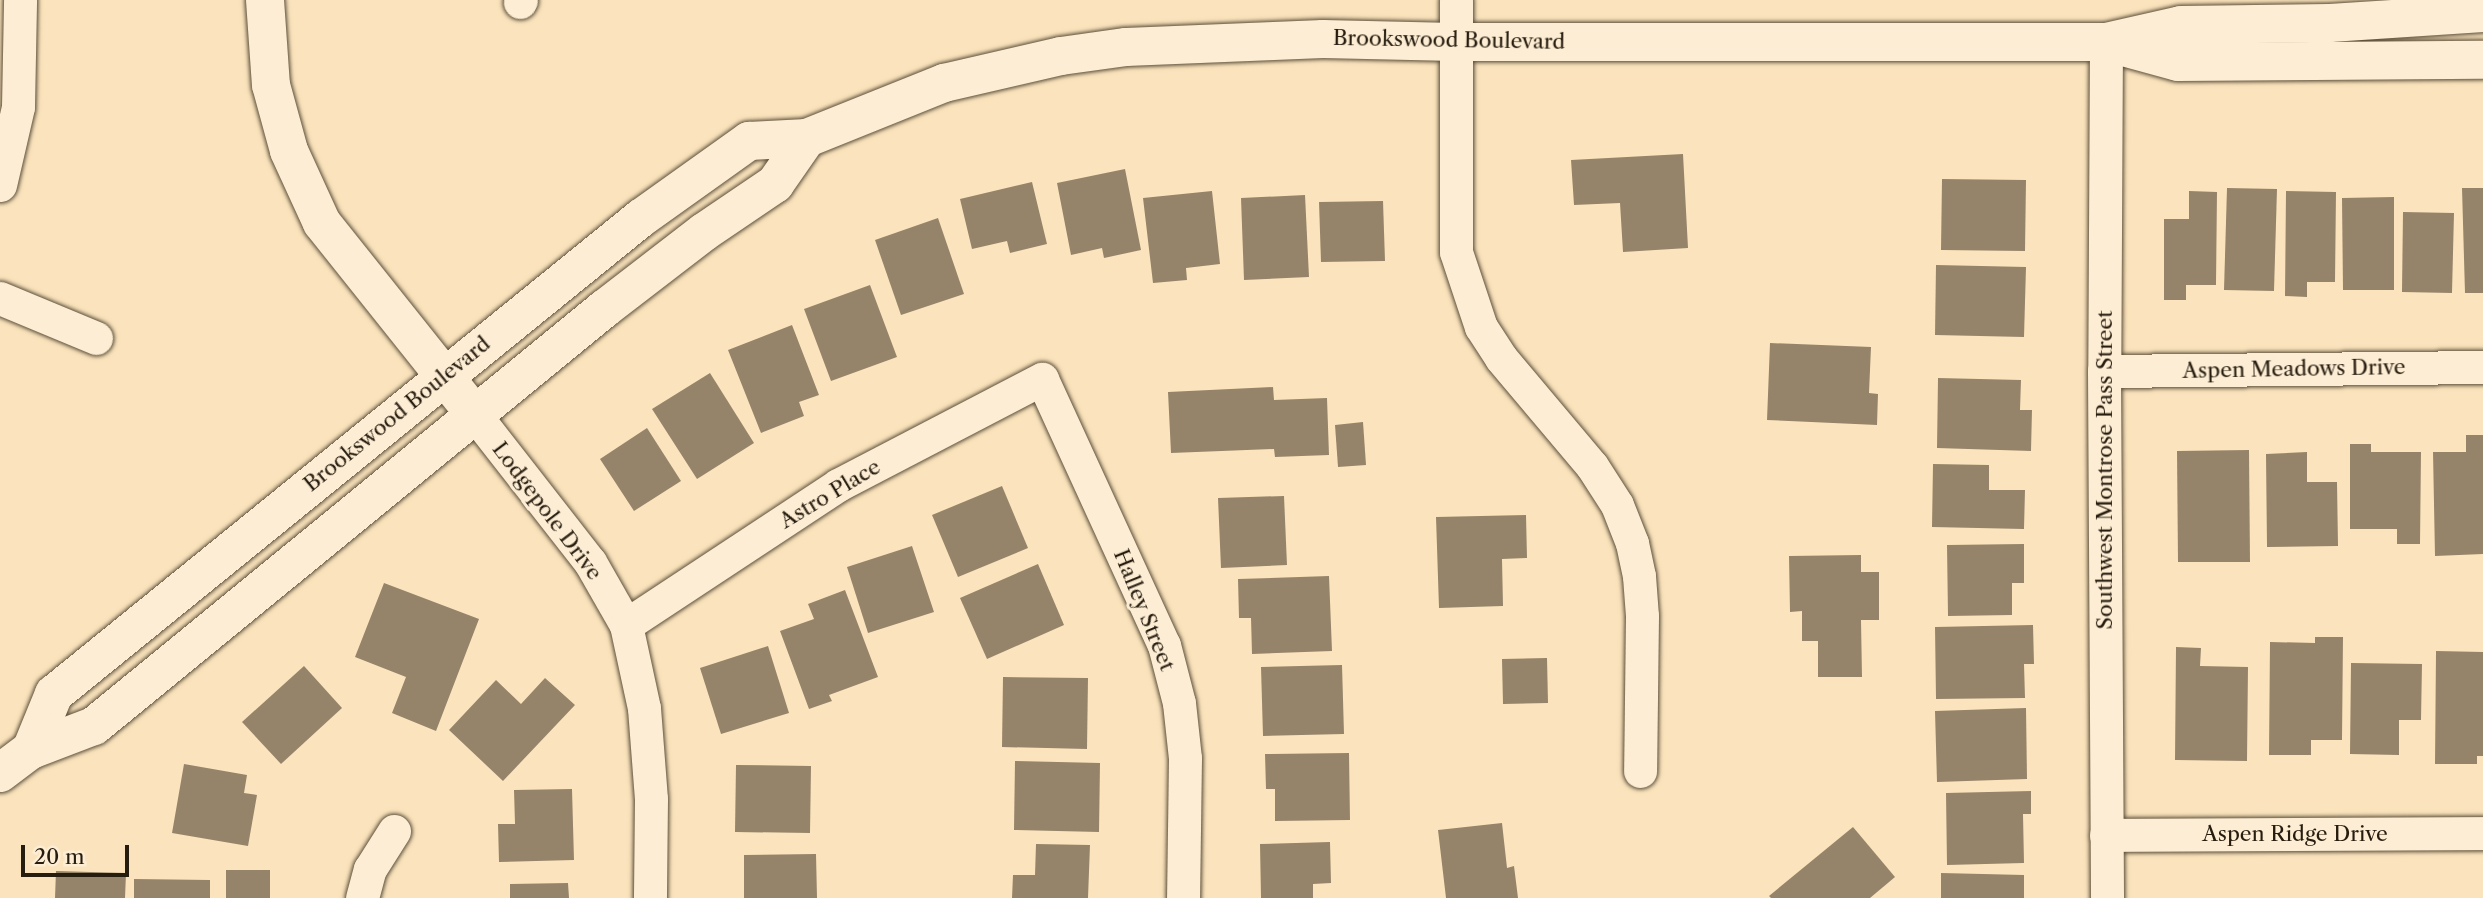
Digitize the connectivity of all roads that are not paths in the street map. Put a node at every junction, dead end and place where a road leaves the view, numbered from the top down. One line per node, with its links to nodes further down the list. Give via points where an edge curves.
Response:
1 (20, 0): 9 (street, via 18,107)
2 (265, 0): 14 (main road, via 271,85 289,151 322,223)
3 (1456, 0): 5 (street)
4 (2483, 13): 6 (main road, via 2330,23 2181,25)
5 (1455, 43): 6 (main road, Brookswood Boulevard); 8 (main road, Brookswood Boulevard, via 1323,39 1094,50 944,83); 19 (street, via 1456,252 1481,327 1501,358 1592,466 1618,505 1632,542 1642,616)
6 (2106, 43): 7 (main road, via 2178,62); 13 (street, Southwest Montrose Pass Street)
7 (2483, 60)
8 (807, 138): 14 (main road, Brookswood Boulevard, via 749,141 662,202); 16 (main road, via 775,184 632,286)
9 (0, 185)
10 (0, 298): 11 (street)
11 (96, 338)
12 (2483, 367): 13 (street, Aspen Meadows Drive)
13 (2104, 371): 23 (street, Southwest Montrose Pass Street)
14 (443, 377): 16 (main road); 18 (main road, Brookswood Boulevard, via 54,694)
15 (1042, 379): 17 (street, Astro Place, via 838,485); 26 (street, Halley Street, via 1167,657 1179,703 1185,758)
16 (475, 415): 17 (street, Lodgepole Drive, via 590,562); 18 (main road, via 94,726)
17 (626, 625): 25 (street, Lodgepole Drive, via 644,708 651,799)
18 (31, 750): 20 (main road)
19 (1640, 771)
20 (0, 773)
21 (394, 831): 24 (street, via 370,869)
22 (2483, 834): 23 (street, Aspen Ridge Drive)
23 (2106, 835): 27 (street, Southwest Montrose Pass Street)
24 (362, 898)
25 (650, 898)
26 (1183, 898)
27 (2107, 898)

